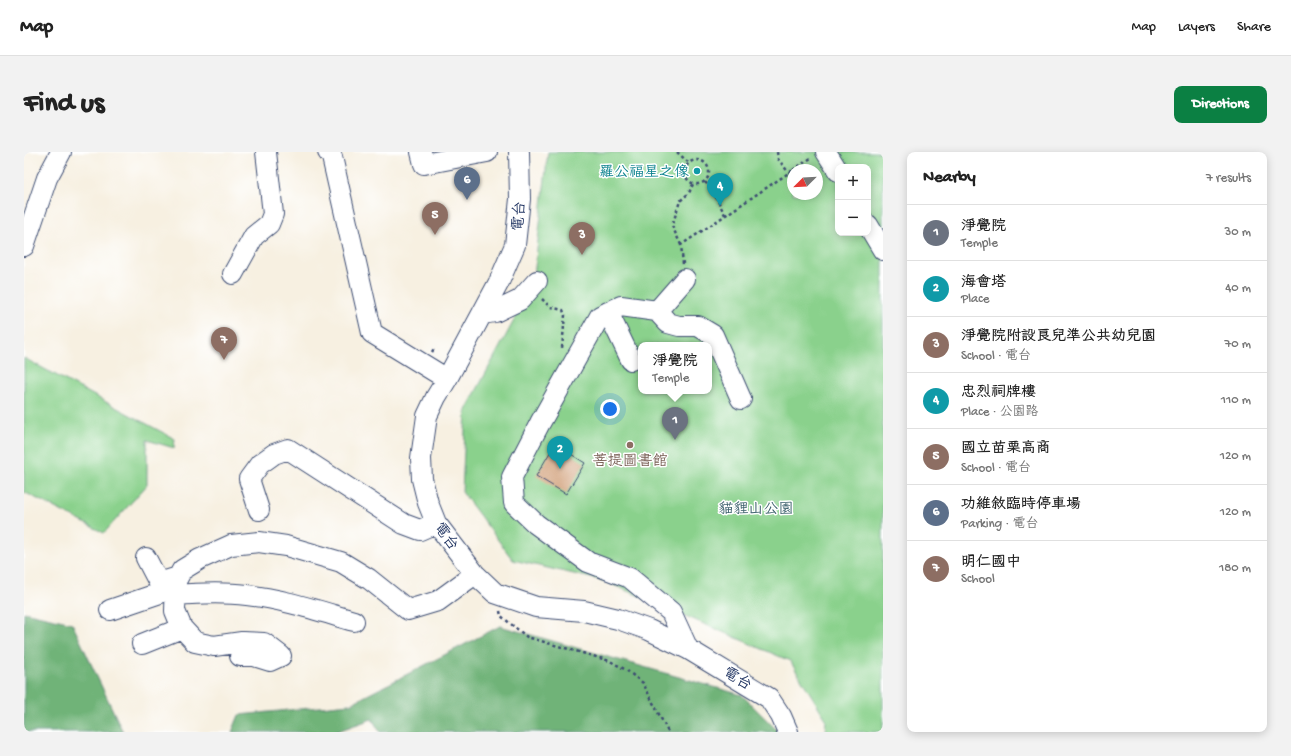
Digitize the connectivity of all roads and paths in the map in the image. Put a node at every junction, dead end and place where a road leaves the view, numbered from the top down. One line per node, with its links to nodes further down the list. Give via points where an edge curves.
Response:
1 (61, 152): 17 (street)
2 (266, 152): 23 (street, via 273,214 268,224 254,236)
3 (328, 152): 31 (street, via 332,157 372,332)
4 (421, 152): 5 (street, via 424,164)
5 (487, 152)
6 (519, 152): 28 (street, 電台, via 520,199 515,245)
7 (677, 152): 10 (path)
8 (777, 152): 13 (path, via 778,159)
9 (821, 153): 11 (path); 12 (street)
10 (689, 163): 15 (path, via 696,160 706,164 709,176); 16 (path, via 684,170 686,179)
11 (803, 164)
12 (835, 168)
13 (787, 170)
14 (787, 174): 18 (path)
15 (705, 182): 16 (path); 18 (path, via 713,191)
16 (693, 184): 20 (path, via 690,193 680,201 672,226)
17 (30, 214): 21 (street)
18 (725, 215): 20 (path)
19 (871, 230): 22 (street)
20 (681, 245): 24 (path)
21 (24, 246)
22 (883, 250)
23 (233, 274)
24 (685, 279): 26 (street)
25 (532, 286): 28 (street, via 520,300 495,312); 29 (path, via 550,307 562,310 565,315)
26 (657, 311): 27 (street, via 621,306); 32 (street, via 668,323 698,326 713,335)
27 (608, 312): 30 (street); 45 (street, via 600,316 512,477 514,502 536,524 588,562 630,578 671,612)
28 (482, 314): 31 (street, 電台)
29 (562, 350)
30 (631, 360)
31 (447, 379): 34 (street, 電台, via 427,416 422,458 422,479)
32 (741, 399)
33 (259, 510): 34 (street, via 249,479 260,464 274,454 288,449 404,524 420,530)
34 (436, 523): 38 (street, 電台)
35 (286, 546): 36 (street, via 278,535 256,531 224,538); 38 (street, via 341,562 369,579 408,610 438,601); 39 (street, via 259,542 232,545 182,570)
36 (190, 554)
37 (146, 558): 39 (street, via 159,583)
38 (475, 574): 40 (street, 電台)
39 (177, 584): 41 (street, via 160,593); 42 (street, via 198,594 247,594 292,603); 43 (street, via 175,611)
40 (496, 594): 45 (street, 電台, via 536,607 584,611 618,619 649,630); 47 (path, via 501,616 527,637 610,661 643,683)
41 (110, 610)
42 (354, 621)
43 (182, 628): 44 (street); 46 (street, via 195,642 214,646 242,642 264,643 281,656 270,661 254,656)
44 (142, 644)
45 (688, 649): 48 (street, 電台, via 769,698)
46 (240, 656)
47 (668, 732)
48 (788, 732)

